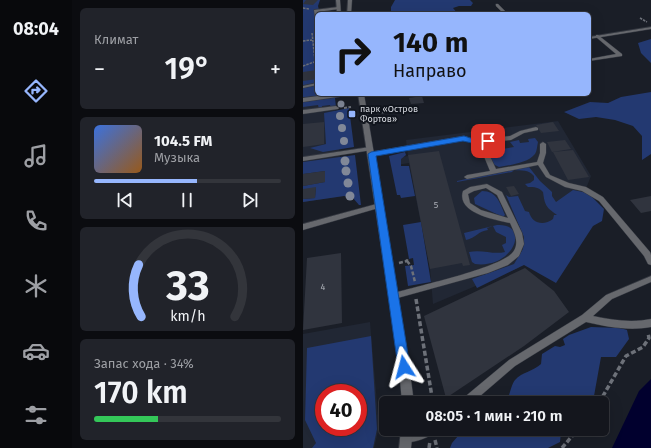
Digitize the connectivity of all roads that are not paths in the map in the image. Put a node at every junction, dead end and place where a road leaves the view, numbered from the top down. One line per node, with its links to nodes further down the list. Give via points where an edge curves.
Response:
1 (338, 0): 4 (street)
2 (350, 0): 7 (street)
3 (497, 5): 8 (lane)
4 (338, 8): 5 (lane); 6 (street)
5 (315, 12)
6 (339, 12)
7 (349, 12)
8 (504, 12)
9 (651, 22): 11 (street)
10 (651, 28): 12 (street)
11 (591, 32)
12 (597, 36): 13 (street); 14 (lane, via 620,55)
13 (591, 38)
14 (591, 60)
15 (315, 84): 16 (lane)
16 (303, 86)
17 (330, 96): 19 (lane)
18 (361, 96): 24 (street)
19 (303, 100)
20 (335, 108): 21 (lane)
21 (303, 112)
22 (536, 129): 24 (lane, via 521,132 511,138 476,142 464,138)
23 (543, 144): 27 (lane)
24 (371, 152): 26 (lane); 30 (street)
25 (486, 154): 28 (lane)
26 (303, 159)
27 (540, 163): 28 (lane); 33 (lane, via 548,176 567,185 584,189 601,199)
28 (494, 172): 29 (lane)
29 (467, 177)
30 (380, 205): 32 (lane); 35 (street)
31 (512, 222): 31 (lane, via 500,194 487,186 465,193 465,202 470,208); 35 (lane, via 518,232 519,244 516,254 505,263)
32 (303, 227)
33 (651, 262)
34 (651, 279): 36 (lane, via 609,297)
35 (394, 296): 38 (street)
36 (585, 318): 37 (lane, via 619,325); 39 (lane, via 512,363)
37 (648, 324)
38 (407, 396)
39 (472, 396)
40 (418, 436): 41 (lane)
41 (406, 438)

